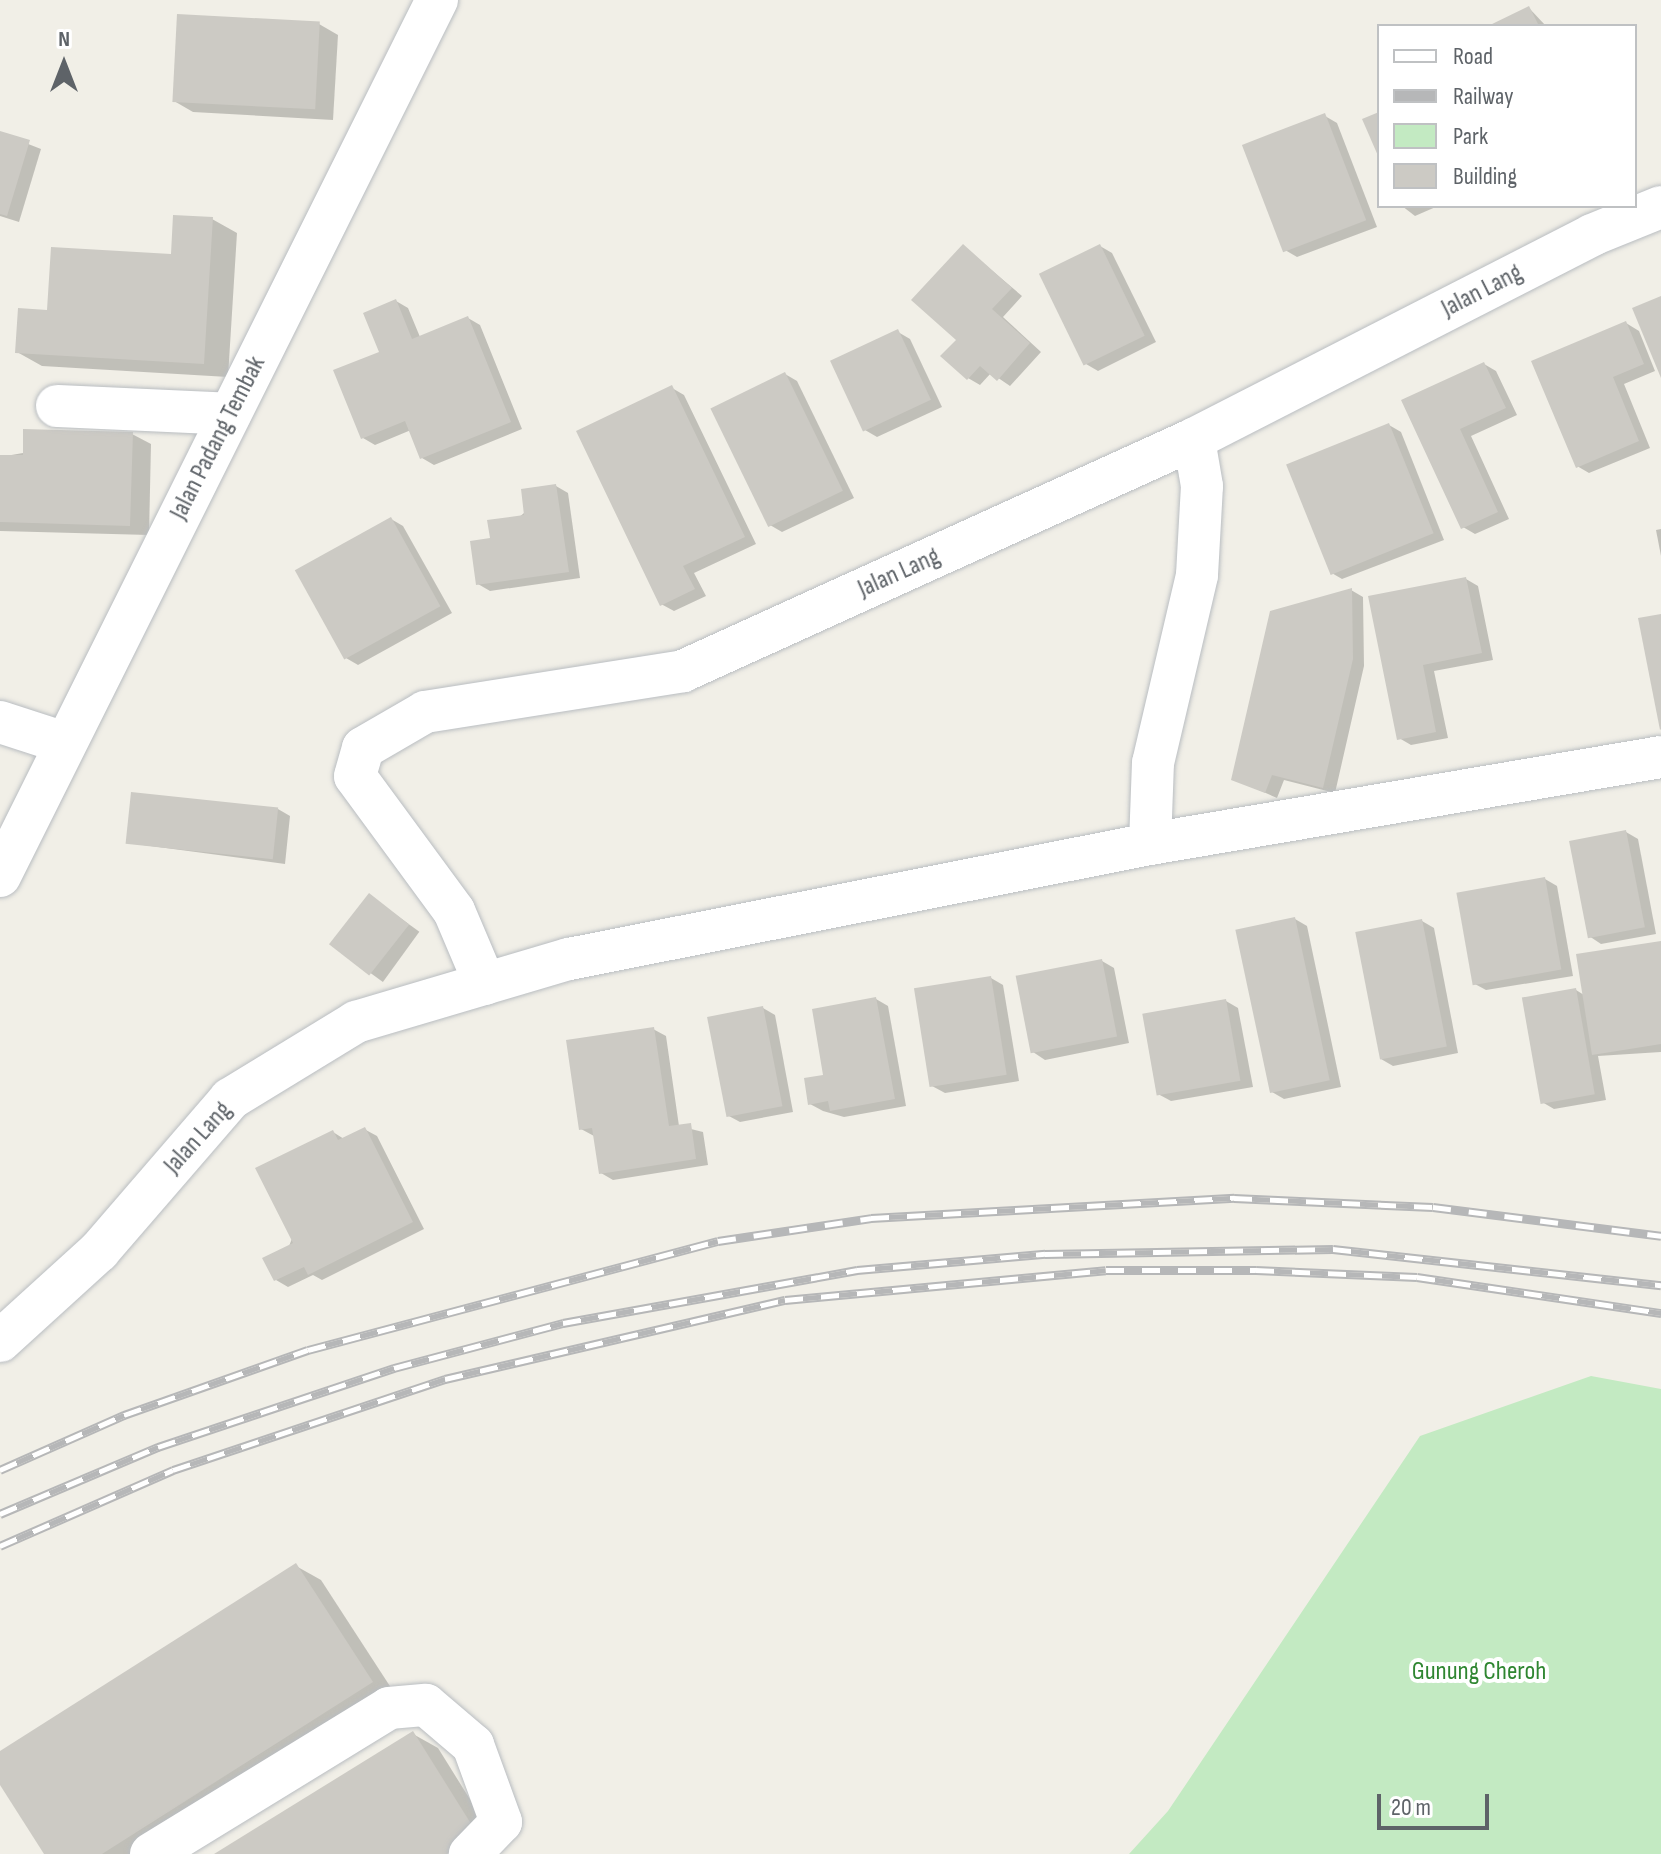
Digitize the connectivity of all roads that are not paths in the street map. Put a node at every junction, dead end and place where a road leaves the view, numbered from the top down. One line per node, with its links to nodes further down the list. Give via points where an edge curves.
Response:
1 (437, 0): 4 (street, Jalan Padang Tembak)
2 (1661, 207): 5 (street, Jalan Lang, via 1592,235)
3 (57, 406): 4 (street)
4 (230, 414): 7 (street, Jalan Padang Tembak)
5 (1194, 439): 9 (street, via 1202,486 1197,575 1153,763); 11 (street, Jalan Lang, via 683,671 425,712 363,748 355,776 454,911)
6 (0, 722): 7 (street)
7 (65, 743): 10 (street, Jalan Padang Tembak)
8 (1661, 757): 9 (street, Jalan Lang)
9 (1150, 844): 11 (street, Jalan Lang, via 569,959)
10 (0, 876)
11 (485, 984): 12 (street, Jalan Lang, via 356,1022 230,1099 99,1251)
12 (0, 1341)
13 (151, 1854): 14 (street, via 389,1708 426,1705 473,1745 501,1822)
14 (470, 1854)

